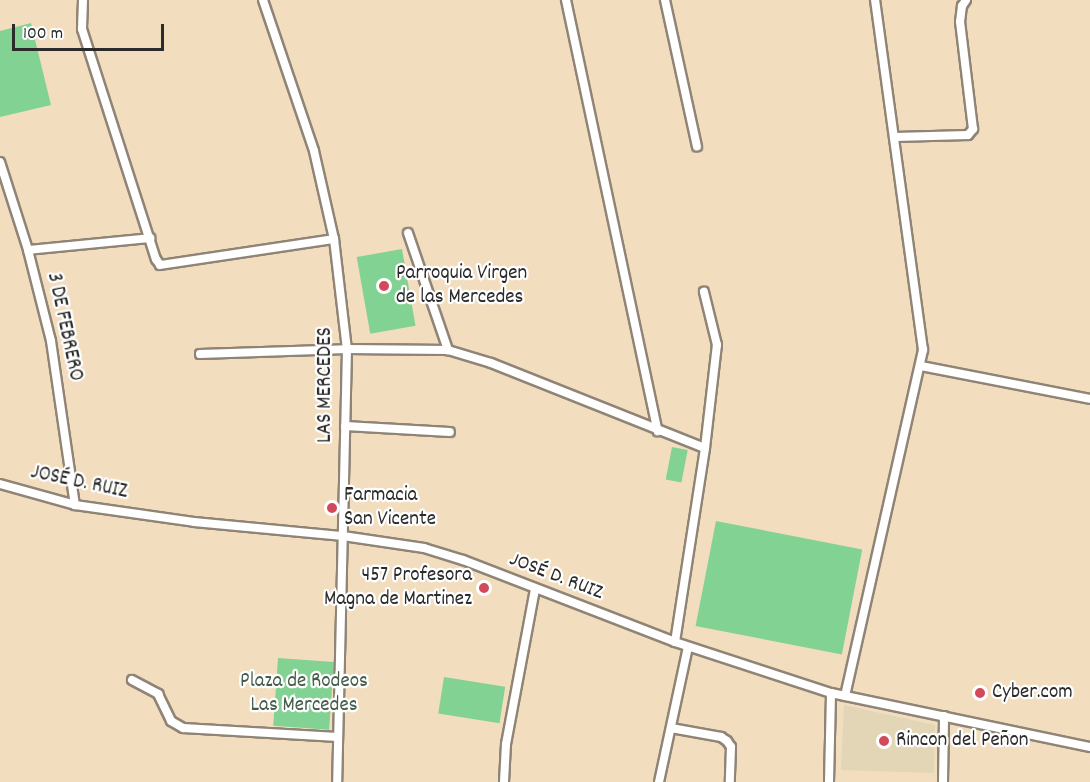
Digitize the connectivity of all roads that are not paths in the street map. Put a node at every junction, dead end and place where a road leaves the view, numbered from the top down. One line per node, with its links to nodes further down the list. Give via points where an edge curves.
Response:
1 (83, 0): 11 (street, via 82,29)
2 (263, 0): 12 (street, LAS MERCEDES, via 314,151)
3 (566, 0): 21 (street)
4 (665, 0): 8 (street)
5 (875, 0): 7 (street)
6 (966, 0): 7 (street, via 960,22 973,129 968,135)
7 (895, 137): 18 (street, via 923,350)
8 (697, 147)
9 (0, 162): 13 (street, 3 DE FEBRERO)
10 (408, 233): 16 (street)
11 (150, 238): 12 (street, via 156,259 168,265); 13 (street)
12 (334, 239): 15 (street, LAS MERCEDES)
13 (28, 250): 25 (street, 3 DE FEBRERO, via 51,341)
14 (704, 292): 23 (street, via 717,345)
15 (347, 349): 16 (street); 17 (street); 20 (street, LAS MERCEDES)
16 (448, 350): 21 (street, via 491,363)
17 (200, 354)
18 (921, 366): 19 (street); 32 (street)
19 (1090, 399)
20 (345, 426): 22 (street); 26 (street, LAS MERCEDES)
21 (658, 431): 23 (street)
22 (450, 432)
23 (705, 448): 28 (street)
24 (0, 484): 25 (street, JOSÉ D. RUIZ)
25 (75, 505): 26 (street, JOSÉ D. RUIZ, via 194,522)
26 (343, 536): 27 (street, JOSÉ D. RUIZ, via 424,548); 35 (street, LAS MERCEDES)
27 (535, 589): 28 (street, JOSÉ D. RUIZ); 38 (street, via 506,744)
28 (675, 642): 29 (street, JOSÉ D. RUIZ)
29 (688, 647): 31 (street, JOSÉ D. RUIZ); 34 (street)
30 (132, 680): 35 (street, via 158,694 171,721 183,728)
31 (831, 693): 32 (street, JOSÉ D. RUIZ); 41 (street)
32 (845, 696): 33 (street, JOSÉ D. RUIZ)
33 (944, 716): 36 (street, JOSÉ D. RUIZ); 42 (street)
34 (670, 728): 39 (street); 40 (street, via 727,741 731,747)
35 (338, 737): 37 (street, LAS MERCEDES)
36 (1090, 747)
37 (337, 782)
38 (504, 782)
39 (659, 782)
40 (730, 782)
41 (829, 782)
42 (943, 782)

